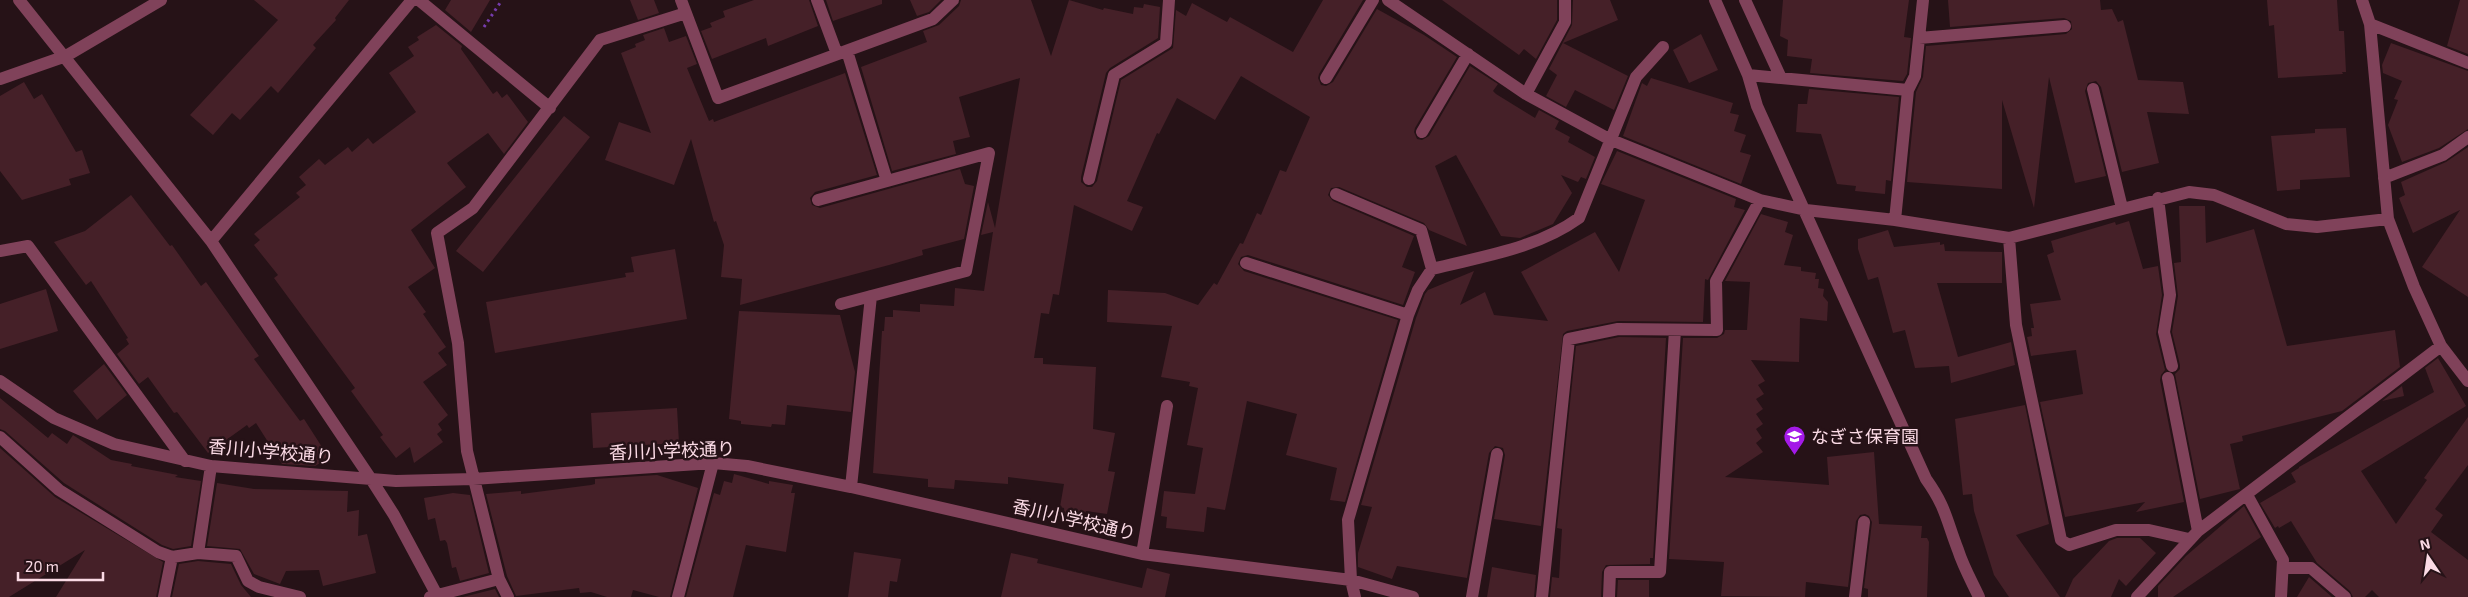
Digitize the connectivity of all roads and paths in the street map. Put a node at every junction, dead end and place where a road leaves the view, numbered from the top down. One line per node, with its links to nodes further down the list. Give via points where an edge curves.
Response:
1 (19, 0): 25 (street)
2 (161, 0): 25 (street)
3 (412, 0): 50 (street)
4 (418, 0): 21 (street)
5 (502, 0): 21 (path)
6 (681, 0): 17 (street)
7 (816, 0): 23 (street)
8 (953, 0): 23 (street, via 933,19)
9 (1169, 0): 39 (street, via 1166,43 1114,75)
10 (1373, 0): 28 (street)
11 (1389, 0): 24 (street)
12 (1565, 0): 33 (street, via 1565,22)
13 (1715, 0): 27 (street)
14 (1744, 0): 29 (street)
15 (1923, 0): 20 (street)
16 (2362, 0): 18 (street)
17 (686, 13): 23 (street, via 718,98); 34 (street, via 600,40)
18 (2370, 24): 26 (street); 38 (street)
19 (2065, 26): 20 (street)
20 (1919, 38): 32 (street, via 1915,76)
21 (473, 44): 34 (street)
22 (1663, 46): 37 (street, via 1636,77)
23 (842, 53): 40 (street)
24 (1468, 54): 33 (street); 35 (street)
25 (66, 56): 30 (street); 50 (street)
26 (2468, 63)
27 (1748, 75): 29 (street); 46 (street, via 1757,106)
28 (1326, 78)
29 (1780, 78): 32 (street)
30 (0, 79)
31 (2093, 89): 45 (street)
32 (1908, 90): 48 (street)
33 (1526, 94): 37 (street)
34 (550, 108): 68 (street, via 473,208 437,233 458,343 467,451)
35 (1422, 132)
36 (2468, 137): 38 (street, via 2443,156)
37 (1609, 139): 44 (street); 53 (street, via 1578,218 1572,223 1534,244)
38 (2384, 178): 47 (street)
39 (1089, 179)
40 (887, 181): 43 (street); 54 (street, via 989,153 966,271)
41 (1336, 194): 53 (street, via 1421,230)
42 (2158, 198): 45 (street); 47 (street, via 2189,192 2214,195 2286,224 2317,227); 72 (street, via 2170,296 2164,332)
43 (818, 200)
44 (1760, 200): 46 (street); 57 (street, via 1716,280 1717,330)
45 (2122, 208): 49 (street)
46 (1806, 210): 48 (street); 90 (street, via 1926,479 1941,499 1957,550)
47 (2388, 219): 58 (street)
48 (1895, 220): 49 (street)
49 (2009, 238): 72 (street, via 2016,325 2061,540 2069,545 2116,530)
50 (211, 241): 67 (street)
51 (0, 251): 64 (street, via 28,246)
52 (1246, 263): 56 (street)
53 (1432, 269): 56 (street, via 1418,290)
54 (871, 296): 55 (street); 69 (street)
55 (841, 304)
56 (1408, 315): 78 (street, via 1348,520)
57 (1676, 330): 87 (street, via 1618,330 1569,339); 88 (street, via 1660,572 1610,572)
58 (2441, 346): 60 (street); 70 (street)
59 (0, 381): 64 (street, 香川小学校通り, via 63,422 114,444)
60 (2468, 381)
61 (1167, 406): 74 (street)
62 (0, 438): 75 (street, via 59,490 158,552)
63 (1497, 454): 86 (street)
64 (185, 461): 66 (street, 香川小学校通り)
65 (713, 463): 68 (street, 香川小学校通り); 69 (street, 香川小学校通り, via 747,466); 83 (street)
66 (211, 466): 67 (street, 香川小学校通り); 73 (street)
67 (371, 478): 68 (street, 香川小学校通り, via 396,481); 79 (street, via 394,515)
68 (473, 479): 77 (street)
69 (851, 487): 74 (street, 香川小学校通り)
70 (2248, 495): 72 (street); 76 (street, via 2283,560)
71 (1864, 522): 89 (street)
72 (2194, 535): 91 (street)
73 (198, 553): 75 (street); 81 (street, via 236,556 248,581)
74 (1142, 554): 78 (street, 香川小学校通り)
75 (172, 557): 80 (street)
76 (2283, 568): 92 (street); 93 (street, via 2311,568)
77 (499, 579): 79 (street); 82 (street)
78 (1351, 580): 84 (street); 85 (street, 香川小学校通り)
79 (435, 596)
80 (164, 597)
81 (300, 597)
82 (508, 597)
83 (678, 597)
84 (1355, 597)
85 (1412, 597)
86 (1472, 597)
87 (1542, 597)
88 (1609, 597)
89 (1855, 597)
90 (1978, 597)
91 (2137, 597)
92 (2281, 597)
93 (2345, 597)

